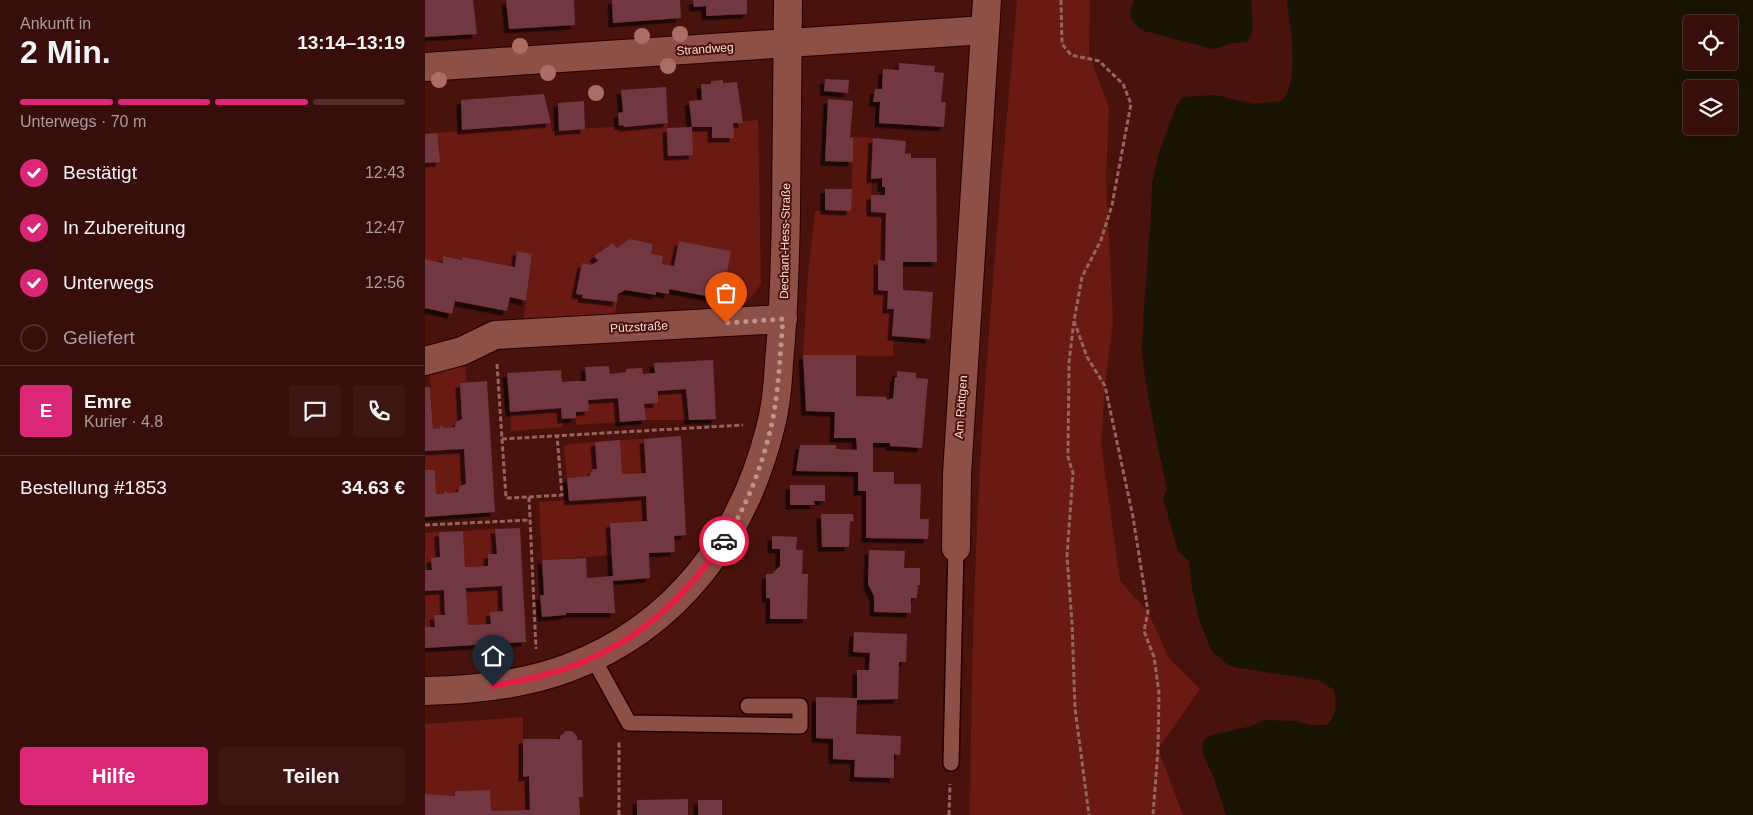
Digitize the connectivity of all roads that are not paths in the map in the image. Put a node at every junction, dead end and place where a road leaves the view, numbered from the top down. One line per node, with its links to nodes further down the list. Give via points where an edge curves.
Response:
1 (788, 0): 4 (street, Dechant-Hess-Straße)
2 (987, 0): 3 (street, Am Röttgen)
3 (985, 30): 4 (street, Strandweg); 8 (street, Am Röttgen, via 957,474)
4 (788, 43): 5 (street, Strandweg); 6 (street, Dechant-Hess-Straße)
5 (425, 67)
6 (783, 319): 7 (street, Pützstraße, via 495,335 462,351); 9 (street, Dechant-Hess-Straße, via 772,423 759,468 727,537 678,599 649,624)
7 (425, 361)
8 (956, 548): 12 (lane, Am Röttgen)
9 (593, 658): 10 (street, Dechant-Hess-Straße, via 538,677 493,686); 11 (lane, via 629,723 800,726 800,706)
10 (425, 691)
11 (748, 706)
12 (951, 763)

